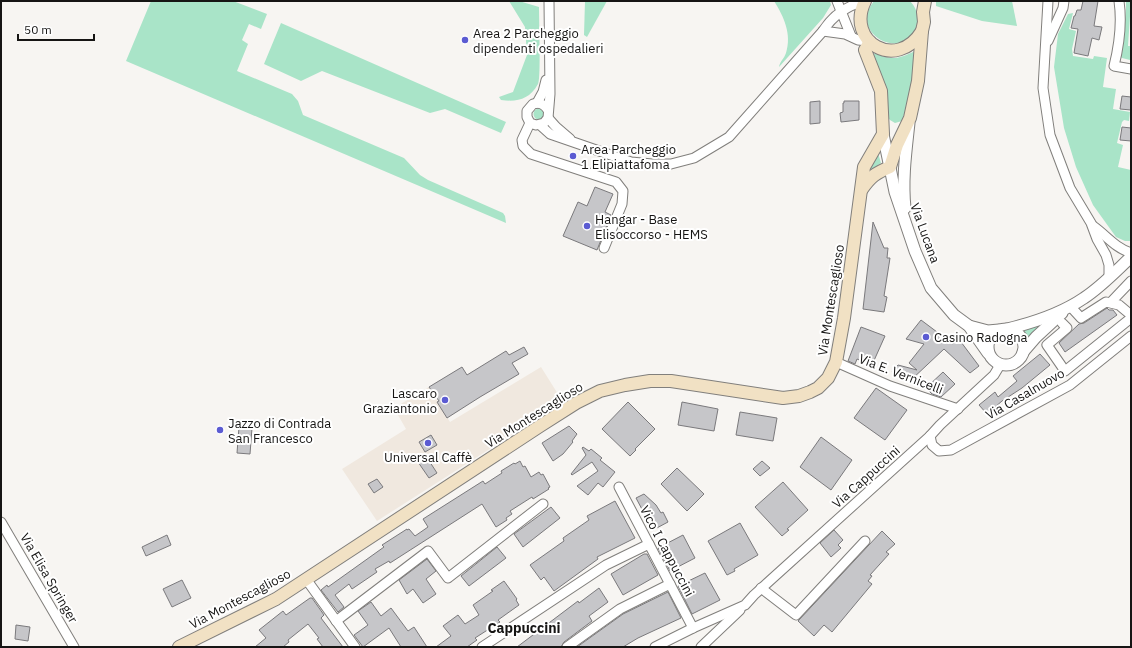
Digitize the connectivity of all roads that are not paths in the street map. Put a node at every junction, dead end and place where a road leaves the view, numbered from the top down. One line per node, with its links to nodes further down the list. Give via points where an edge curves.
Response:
1 (549, 1): 14 (street)
2 (837, 1): 8 (street)
3 (865, 1): 8 (street); 12 (main road, via 860,16 862,29)
4 (1048, 1): 13 (street)
5 (1064, 1): 13 (street)
6 (1119, 1): 15 (street, via 1114,66)
7 (922, 5): 10 (main road)
8 (841, 11): 9 (street); 11 (street)
9 (823, 31): 11 (street); 21 (street, via 729,137 694,158 671,164 631,162)
10 (922, 31): 12 (main road, via 911,45 895,51 882,50); 18 (main road, via 918,82)
11 (851, 36): 12 (street)
12 (869, 41): 20 (main road, via 865,50 881,91)
13 (1045, 48): 25 (street, via 1043,88 1050,135 1070,188)
14 (549, 62): 16 (street, via 543,92); 17 (street)
15 (1131, 69)
16 (537, 103): 17 (street, via 544,105); 19 (street, via 529,106 527,111 527,117)
17 (548, 114): 19 (street, via 544,123); 21 (street, via 556,127)
18 (910, 118): 22 (main road); 24 (street, via 903,190)
19 (536, 124): 21 (street, via 550,134); 26 (street, via 522,140 522,146 532,154 616,182 623,191 622,204)
20 (883, 134): 22 (street, Via Lucana); 23 (main road, Via Montescaglioso, via 864,167)
21 (574, 142)
22 (890, 167): 23 (main road, via 876,173); 24 (street, Via Lucana, via 895,192)
23 (861, 190): 40 (main road, Via Montescaglioso)
24 (907, 226): 35 (street, Via Lucana, via 931,288 954,315)
25 (1093, 226): 27 (street, via 1122,250); 29 (street, via 1106,255)
26 (604, 248)
27 (1131, 253)
28 (1131, 257): 29 (street, Via Lucana)
29 (1109, 278): 32 (street, Via Lucana, via 1085,298)
30 (1131, 281): 31 (street)
31 (1111, 302): 32 (street, via 1106,302 1081,318); 33 (street, via 1119,305)
32 (1070, 306): 36 (street, Via Lucana, via 1027,325); 38 (street, Via Lucana)
33 (1131, 317): 34 (street, via 1065,372 1047,345 1067,328)
34 (1062, 323)
35 (969, 326): 36 (street, Via Lucana, via 988,331); 39 (street, Via Lucana)
36 (1003, 329): 38 (street, via 1019,335 1023,343); 39 (street, via 989,339)
37 (1131, 336): 43 (street, Via Casalnuovo, via 1070,385 951,450 939,451 932,445)
38 (1023, 352): 41 (street, via 1012,365)
39 (988, 353): 41 (street)
40 (836, 362): 42 (street, Via E. Vernicelli, via 890,386); 49 (main road, Via Montescaglioso, via 828,378 818,388 799,396 783,398 671,381 650,381 600,391 540,426)
41 (1000, 365): 42 (street, Via Cappuccini, via 994,375)
42 (958, 409): 43 (street, Via Cappuccini)
43 (930, 436): 51 (street, Via Cappuccini)
44 (619, 487): 48 (street, Vico I Cappuccini)
45 (543, 504): 53 (street, via 448,578 428,551)
46 (1, 522): 55 (street, Via Elisa Springer)
47 (865, 541): 51 (street, via 796,615)
48 (649, 544): 50 (street, Vico I Cappuccini); 58 (street, via 606,565)
49 (306, 579): 53 (street); 56 (main road, Via Montescaglioso, via 276,599)
50 (670, 584): 54 (street, Vico I Cappuccini); 59 (street, via 620,609)
51 (761, 588): 52 (street, Via Cappuccini)
52 (745, 605): 54 (street, Via Cappuccini); 61 (street, Via Cappuccini)
53 (336, 621): 57 (street)
54 (693, 628): 60 (street, Via Cappuccini)
55 (74, 647)
56 (179, 647)
57 (355, 647)
58 (482, 647)
59 (567, 647)
60 (655, 647)
61 (701, 647)

